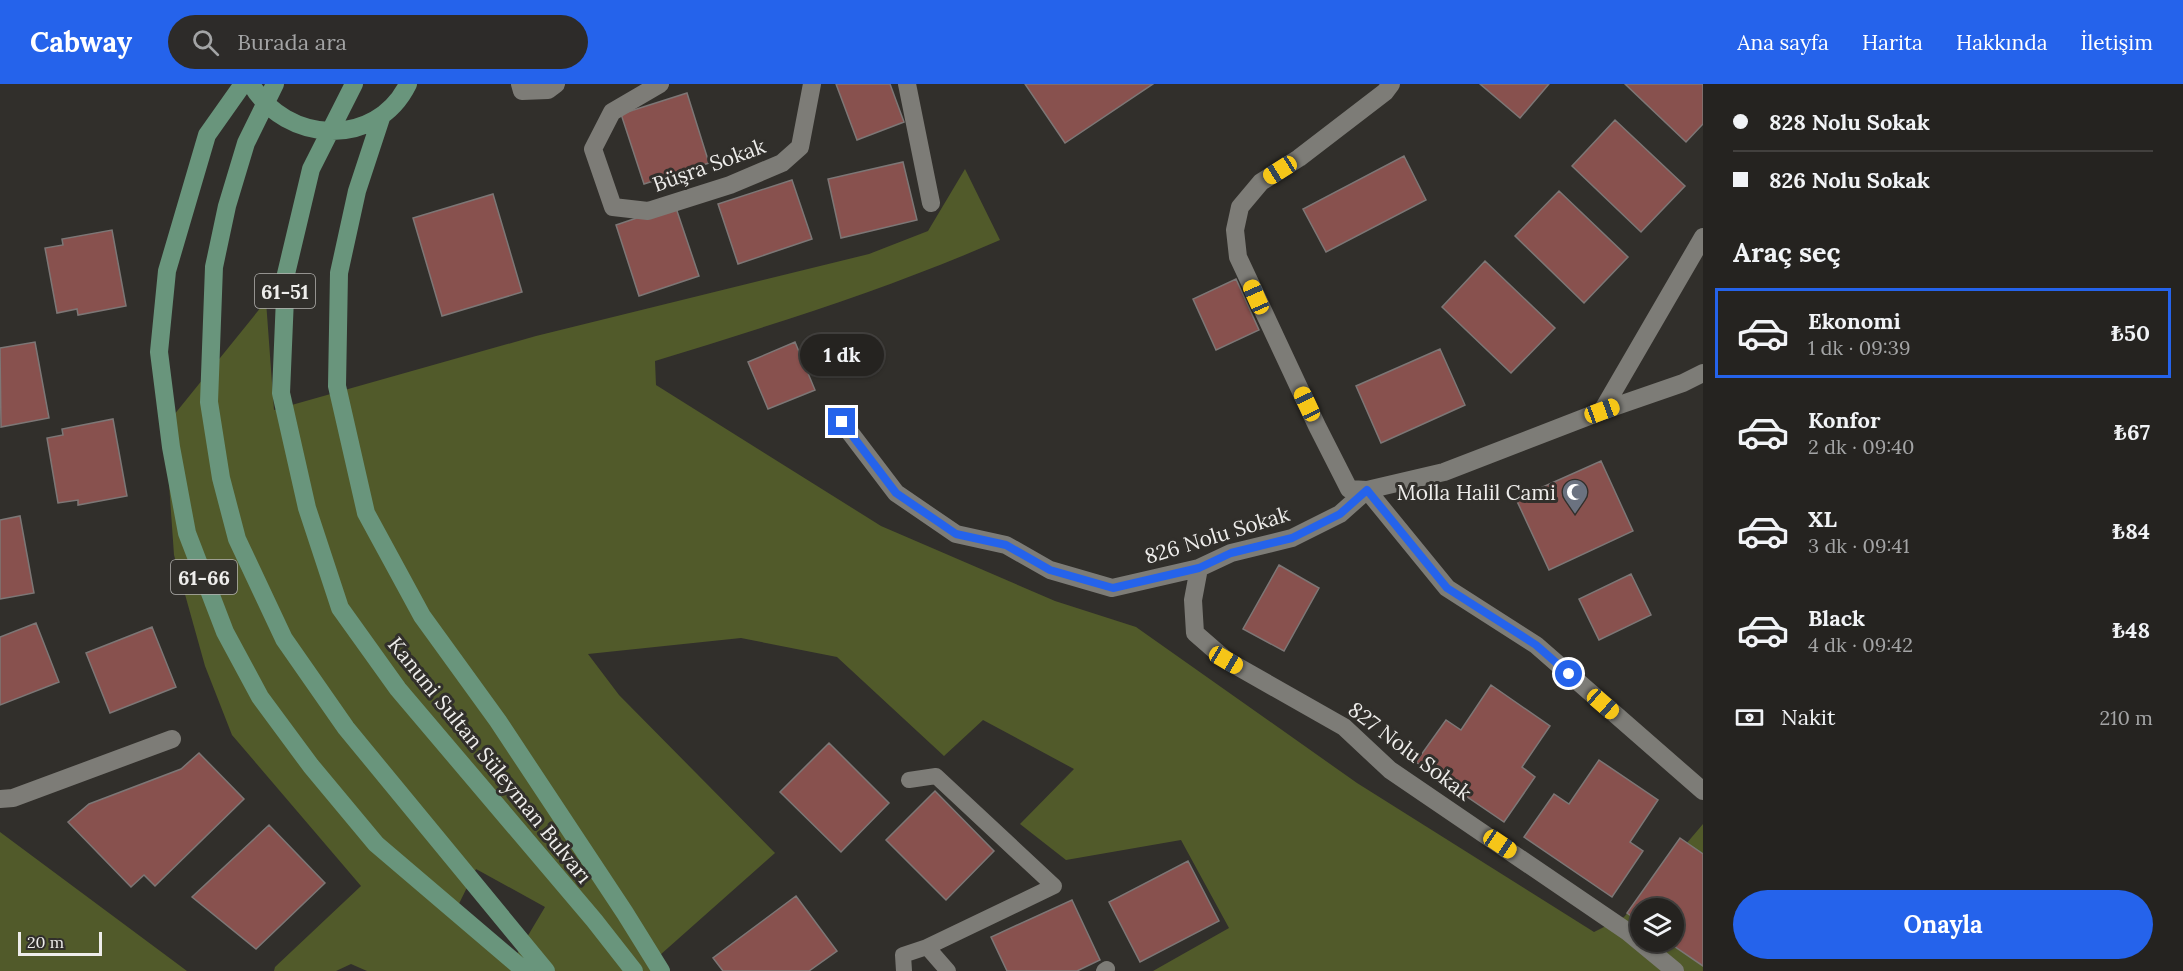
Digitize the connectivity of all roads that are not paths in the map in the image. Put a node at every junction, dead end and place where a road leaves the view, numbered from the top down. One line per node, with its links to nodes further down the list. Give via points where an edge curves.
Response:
1 (243, 84): 25 (main road, 61-66, via 207,135 167,271 159,352 187,533 225,632 260,697 311,766 376,844)
2 (251, 84): 12 (main road, via 279,116 304,128 331,131 358,127)
3 (275, 84): 26 (main road, 61-66, via 246,143 214,267 209,402 221,478 237,539 284,639 346,728)
4 (354, 84): 27 (main road, Kanuni Sultan Süleyman Bulvarı / 61-51, via 311,170 286,274 281,393 307,508 340,608 359,635 398,689)
5 (408, 84): 12 (main road)
6 (520, 84): 7 (street, via 522,91 548,90)
7 (556, 84)
8 (660, 84): 9 (street, Büşra Sokak, via 612,112 593,149 613,207 648,211 730,185 782,163 800,147)
9 (812, 84)
10 (907, 84): 13 (street)
11 (1391, 84): 18 (street, via 1386,92 1262,182 1240,207 1235,230 1239,257 1349,489)
12 (382, 115): 28 (main road, via 357,191 339,273 338,386 366,513 422,616 498,721)
13 (931, 202)
14 (1703, 237): 16 (street)
15 (1703, 373): 16 (street, 826 Nolu Sokak)
16 (1602, 411): 18 (street, 826 Nolu Sokak, via 1444,472)
17 (842, 422): 19 (street, 826 Nolu Sokak, via 896,493 956,534 1006,545 1050,570 1113,588)
18 (1367, 490): 19 (street, 826 Nolu Sokak, via 1340,514 1292,538 1231,553); 22 (street, via 1447,588 1536,645)
19 (1199, 568): 31 (street, 827 Nolu Sokak, via 1193,600 1195,633 1226,660 1344,727 1390,770 1628,932)
20 (172, 739): 23 (street, via 13,798)
21 (909, 780): 24 (lane, via 936,776 1054,886)
22 (1703, 791)
23 (0, 799)
24 (927, 947): 29 (lane, via 903,955); 30 (lane)
25 (525, 971)
26 (546, 971)
27 (634, 971)
28 (661, 971)
29 (904, 971)
30 (948, 971)
31 (1675, 971)

